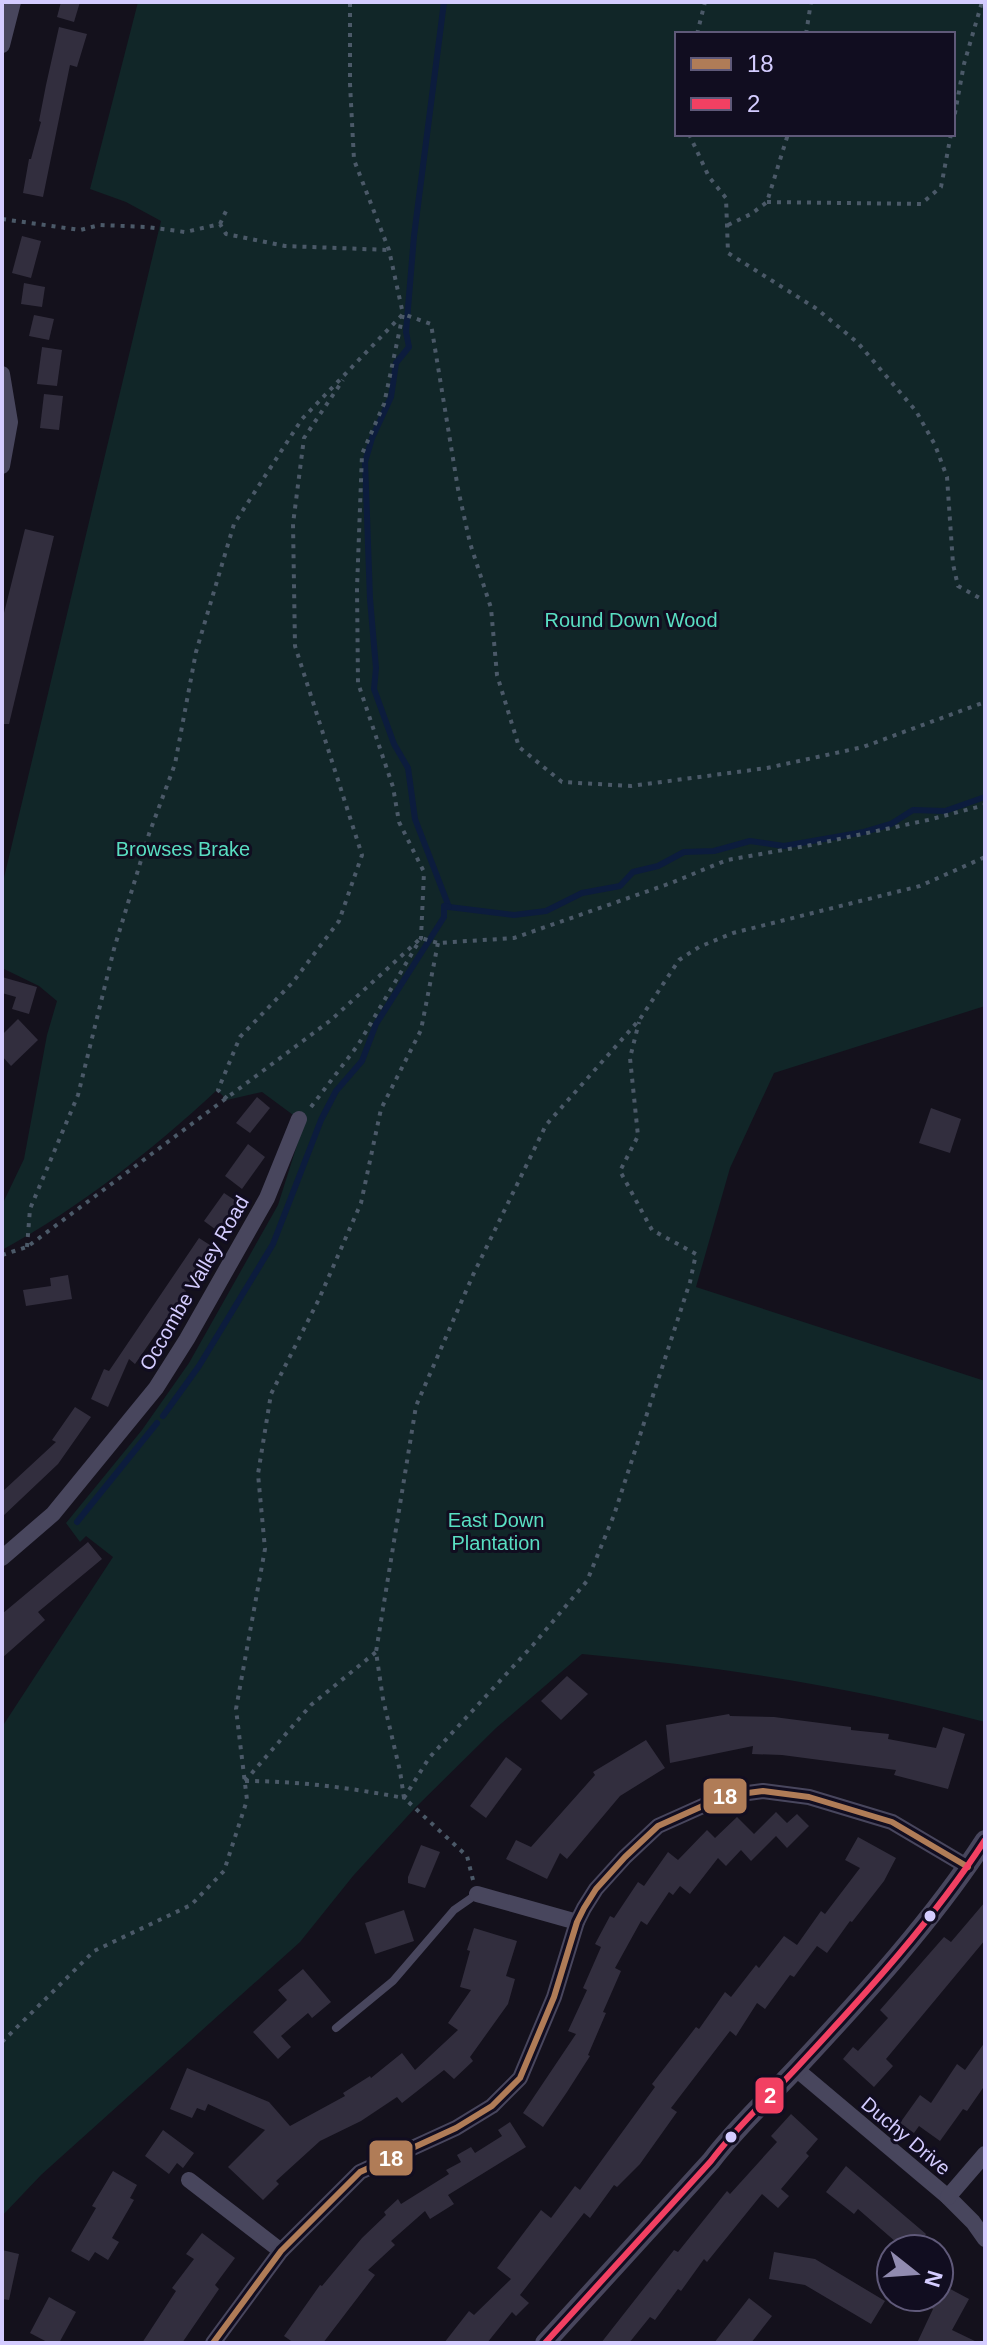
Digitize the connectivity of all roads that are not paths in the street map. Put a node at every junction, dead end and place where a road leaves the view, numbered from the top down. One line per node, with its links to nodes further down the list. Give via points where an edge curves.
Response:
1 (13, 2): 2 (street)
2 (2, 45)
3 (2, 374): 4 (street, via 10,422)
4 (2, 466)
5 (299, 1119): 6 (street, Occombe Valley Road, via 267,1198 156,1388 53,1514)
6 (2, 1558)
7 (985, 1840): 8 (street)
8 (968, 1867): 10 (street, via 892,1822 809,1797 763,1791 725,1796 658,1826 596,1889); 12 (street, via 930,1918)
9 (477, 1894): 10 (street); 11 (lane, via 454,1910 393,1981)
10 (577, 1922): 17 (street, via 554,1997 520,2078 492,2106 456,2128 360,2172)
11 (336, 2028)
12 (796, 2069): 15 (street, Duchy Drive); 19 (street)
13 (985, 2154): 15 (street)
14 (189, 2180): 17 (street)
15 (948, 2197): 16 (street, Duchy Drive)
16 (985, 2239)
17 (281, 2251): 18 (street)
18 (213, 2343)
19 (545, 2343)

